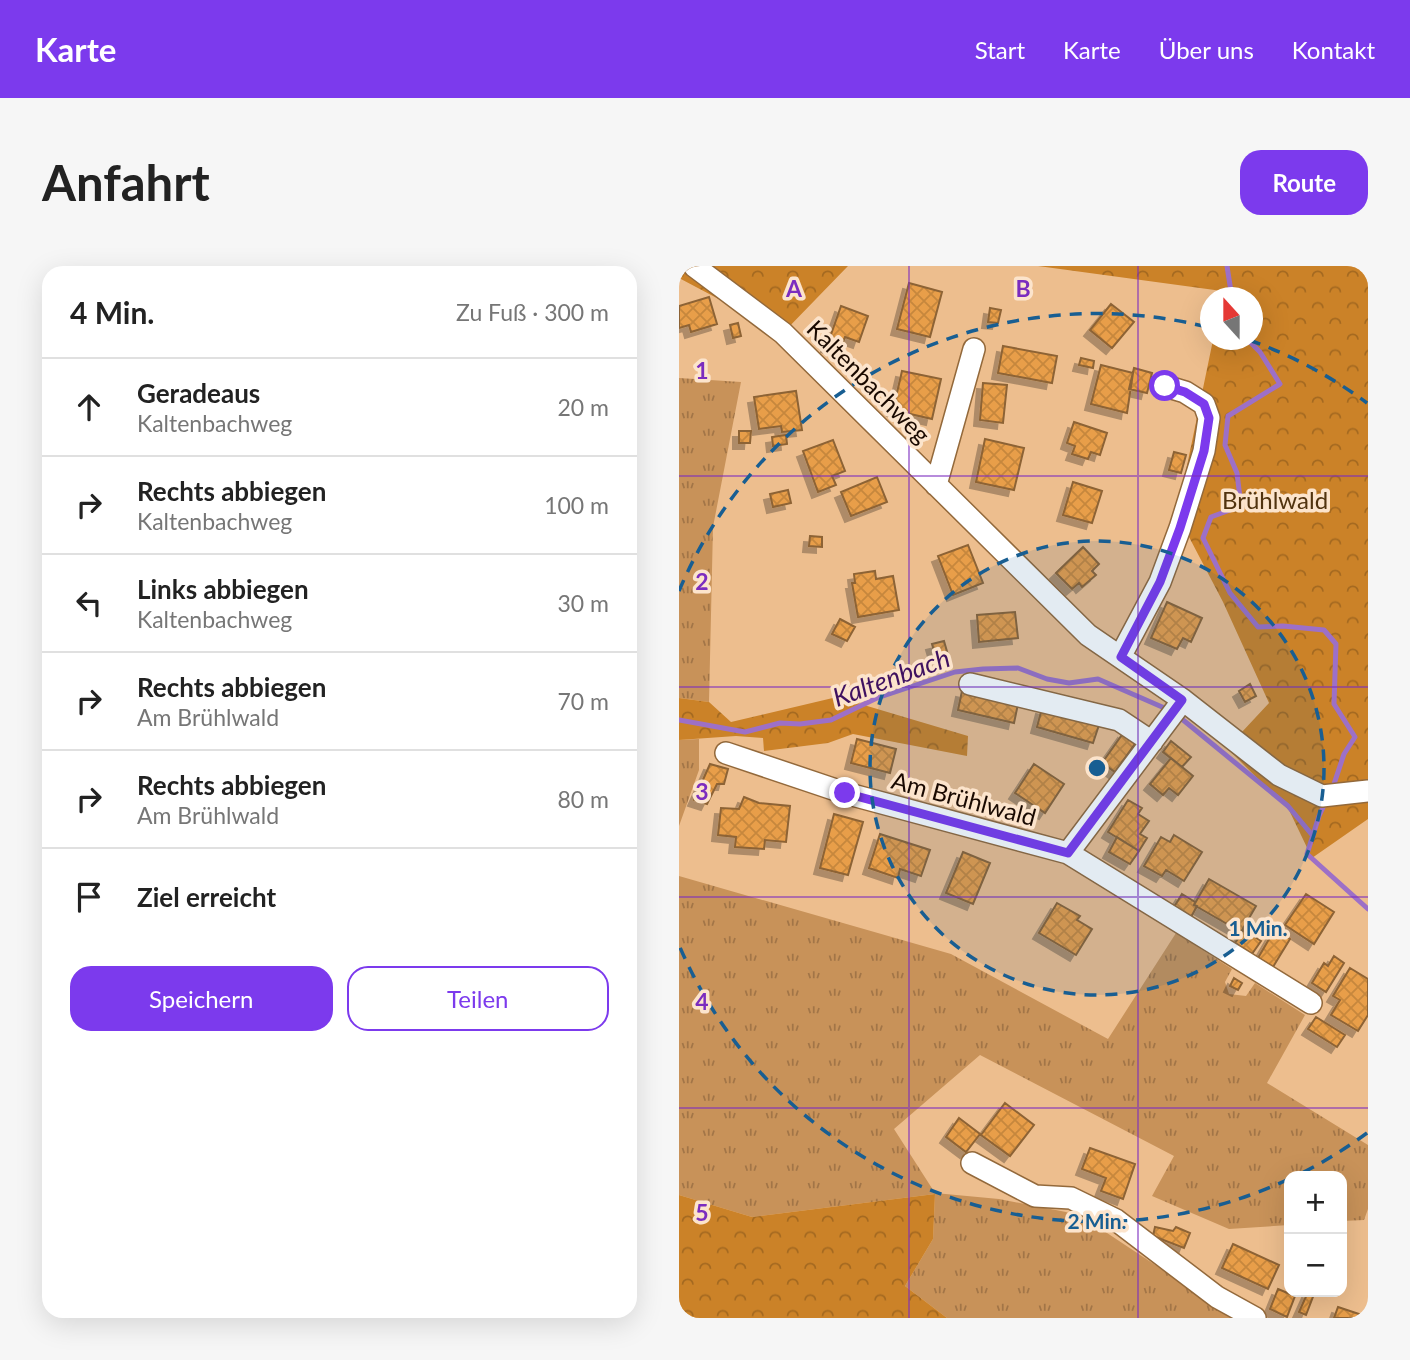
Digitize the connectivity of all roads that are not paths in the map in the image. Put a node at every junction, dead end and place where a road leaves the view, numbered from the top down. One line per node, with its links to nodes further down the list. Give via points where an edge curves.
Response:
1 (694, 266): 4 (street, Kaltenbachweg, via 783,333)
2 (974, 349): 4 (street, Kaltenbachweg)
3 (1165, 386): 5 (street, via 1204,404 1209,418 1204,451 1160,582)
4 (936, 485): 5 (street, Kaltenbachweg, via 1088,635)
5 (1121, 657): 7 (street, Kaltenbachweg)
6 (969, 684): 8 (street, via 1119,719)
7 (1182, 700): 8 (street); 10 (street, Kaltenbachweg, via 1279,775 1322,796)
8 (1152, 742): 11 (street)
9 (726, 753): 11 (street, Am Brühlwald, via 845,793)
10 (1368, 791)
11 (1068, 853): 12 (street, Am Brühlwald)
12 (1311, 1003)
13 (972, 1163): 14 (street, via 1035,1196 1071,1198 1117,1220 1217,1297)
14 (1255, 1318)

